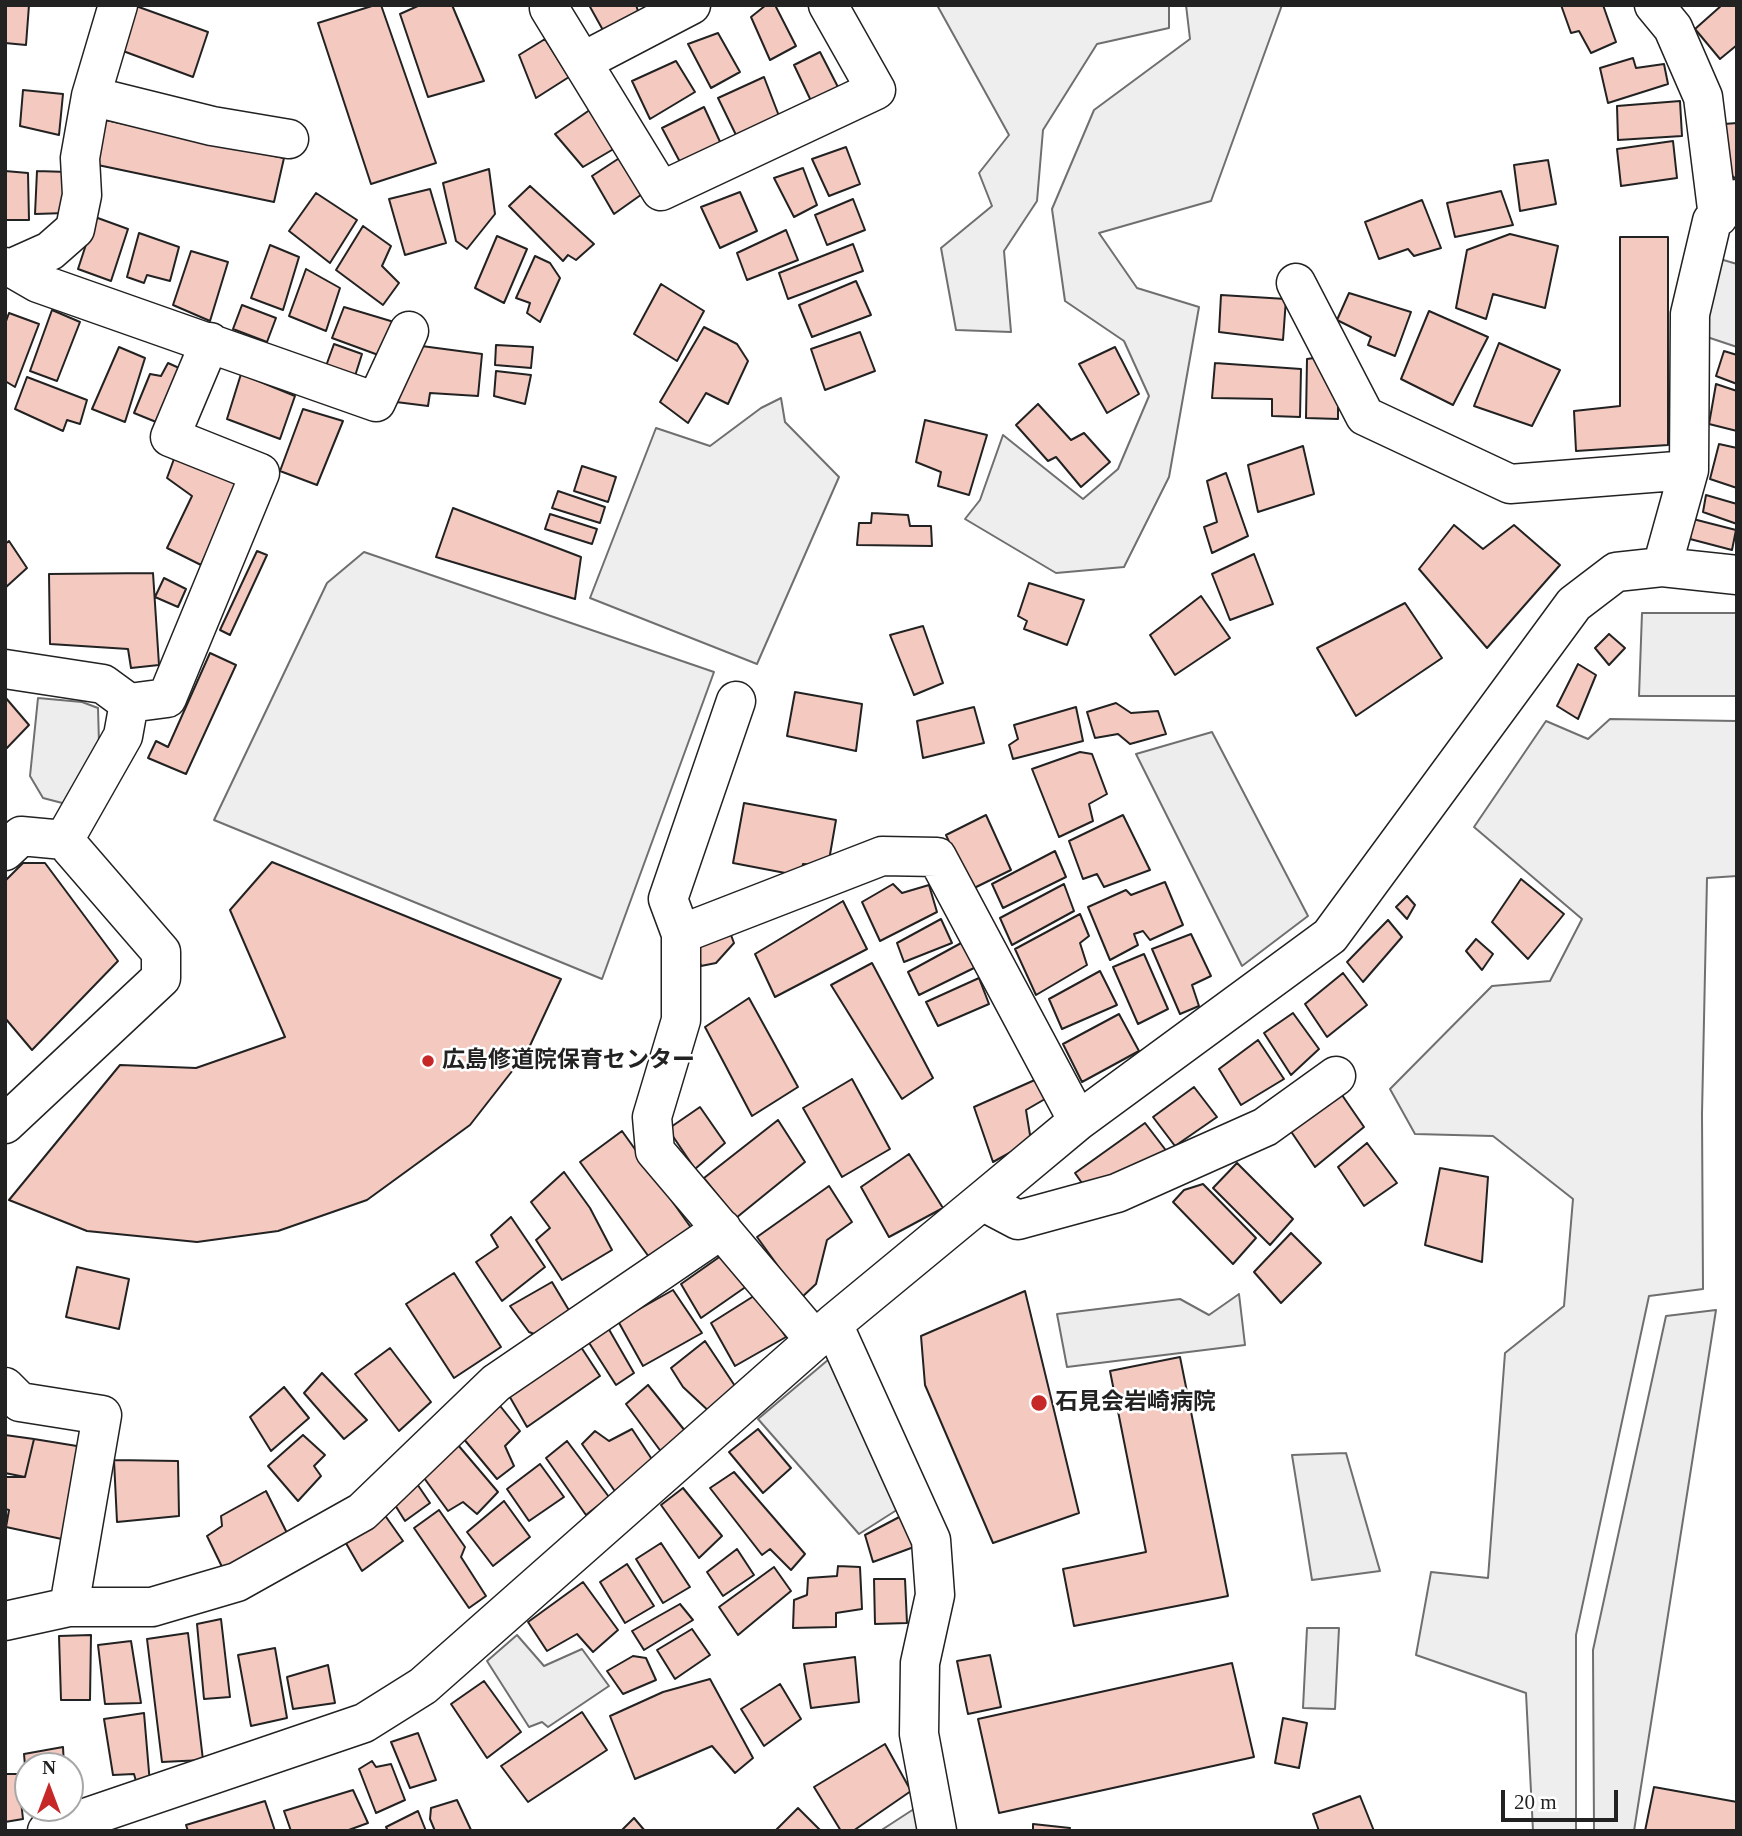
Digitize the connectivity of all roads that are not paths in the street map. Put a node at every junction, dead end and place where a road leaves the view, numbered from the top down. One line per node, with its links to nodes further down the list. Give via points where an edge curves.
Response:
1 (118, 5): 7 (street)
2 (691, 5): 6 (street)
3 (828, 5): 6 (street, via 876,90 661,191)
4 (1654, 5): 9 (street, via 1673,28 1703,97)
5 (549, 8): 6 (street)
6 (582, 62)
7 (91, 96): 8 (street, via 212,126); 10 (street, via 80,158 82,195 75,229 50,251)
8 (289, 139)
9 (1727, 208): 14 (street, via 1712,221 1690,314)
10 (8, 267): 13 (street, via 38,283)
11 (1296, 283): 14 (street, via 1365,416 1510,484)
12 (409, 331): 13 (street, via 376,402)
13 (210, 342): 19 (street, via 170,437 260,473 167,698)
14 (1689, 470): 15 (street)
15 (1662, 567): 16 (street); 24 (street, via 1616,572 1574,604 1330,936)
16 (1737, 575)
17 (5, 669): 19 (street, via 103,684)
18 (736, 701): 22 (street, via 668,899)
19 (129, 703): 20 (street, via 123,736)
20 (64, 841): 21 (street, via 21,836); 25 (street, via 161,952 161,978)
21 (5, 851)
22 (681, 934): 24 (street, via 882,856 937,857); 27 (street, via 681,1020 652,1117 655,1151)
23 (1336, 1076): 26 (street, via 1265,1127 1117,1193 1017,1220)
24 (1078, 1121): 26 (street)
25 (5, 1124)
26 (982, 1201): 28 (street)
27 (722, 1229): 28 (street); 30 (street, via 496,1383 362,1512 237,1582 152,1607)
28 (824, 1332): 32 (street, via 423,1686 363,1723); 33 (street, via 931,1539 935,1595 920,1662 919,1734)
29 (5, 1387): 30 (street, via 20,1402 102,1415)
30 (69, 1607): 31 (street)
31 (5, 1621)
32 (73, 1827)
33 (937, 1831)

